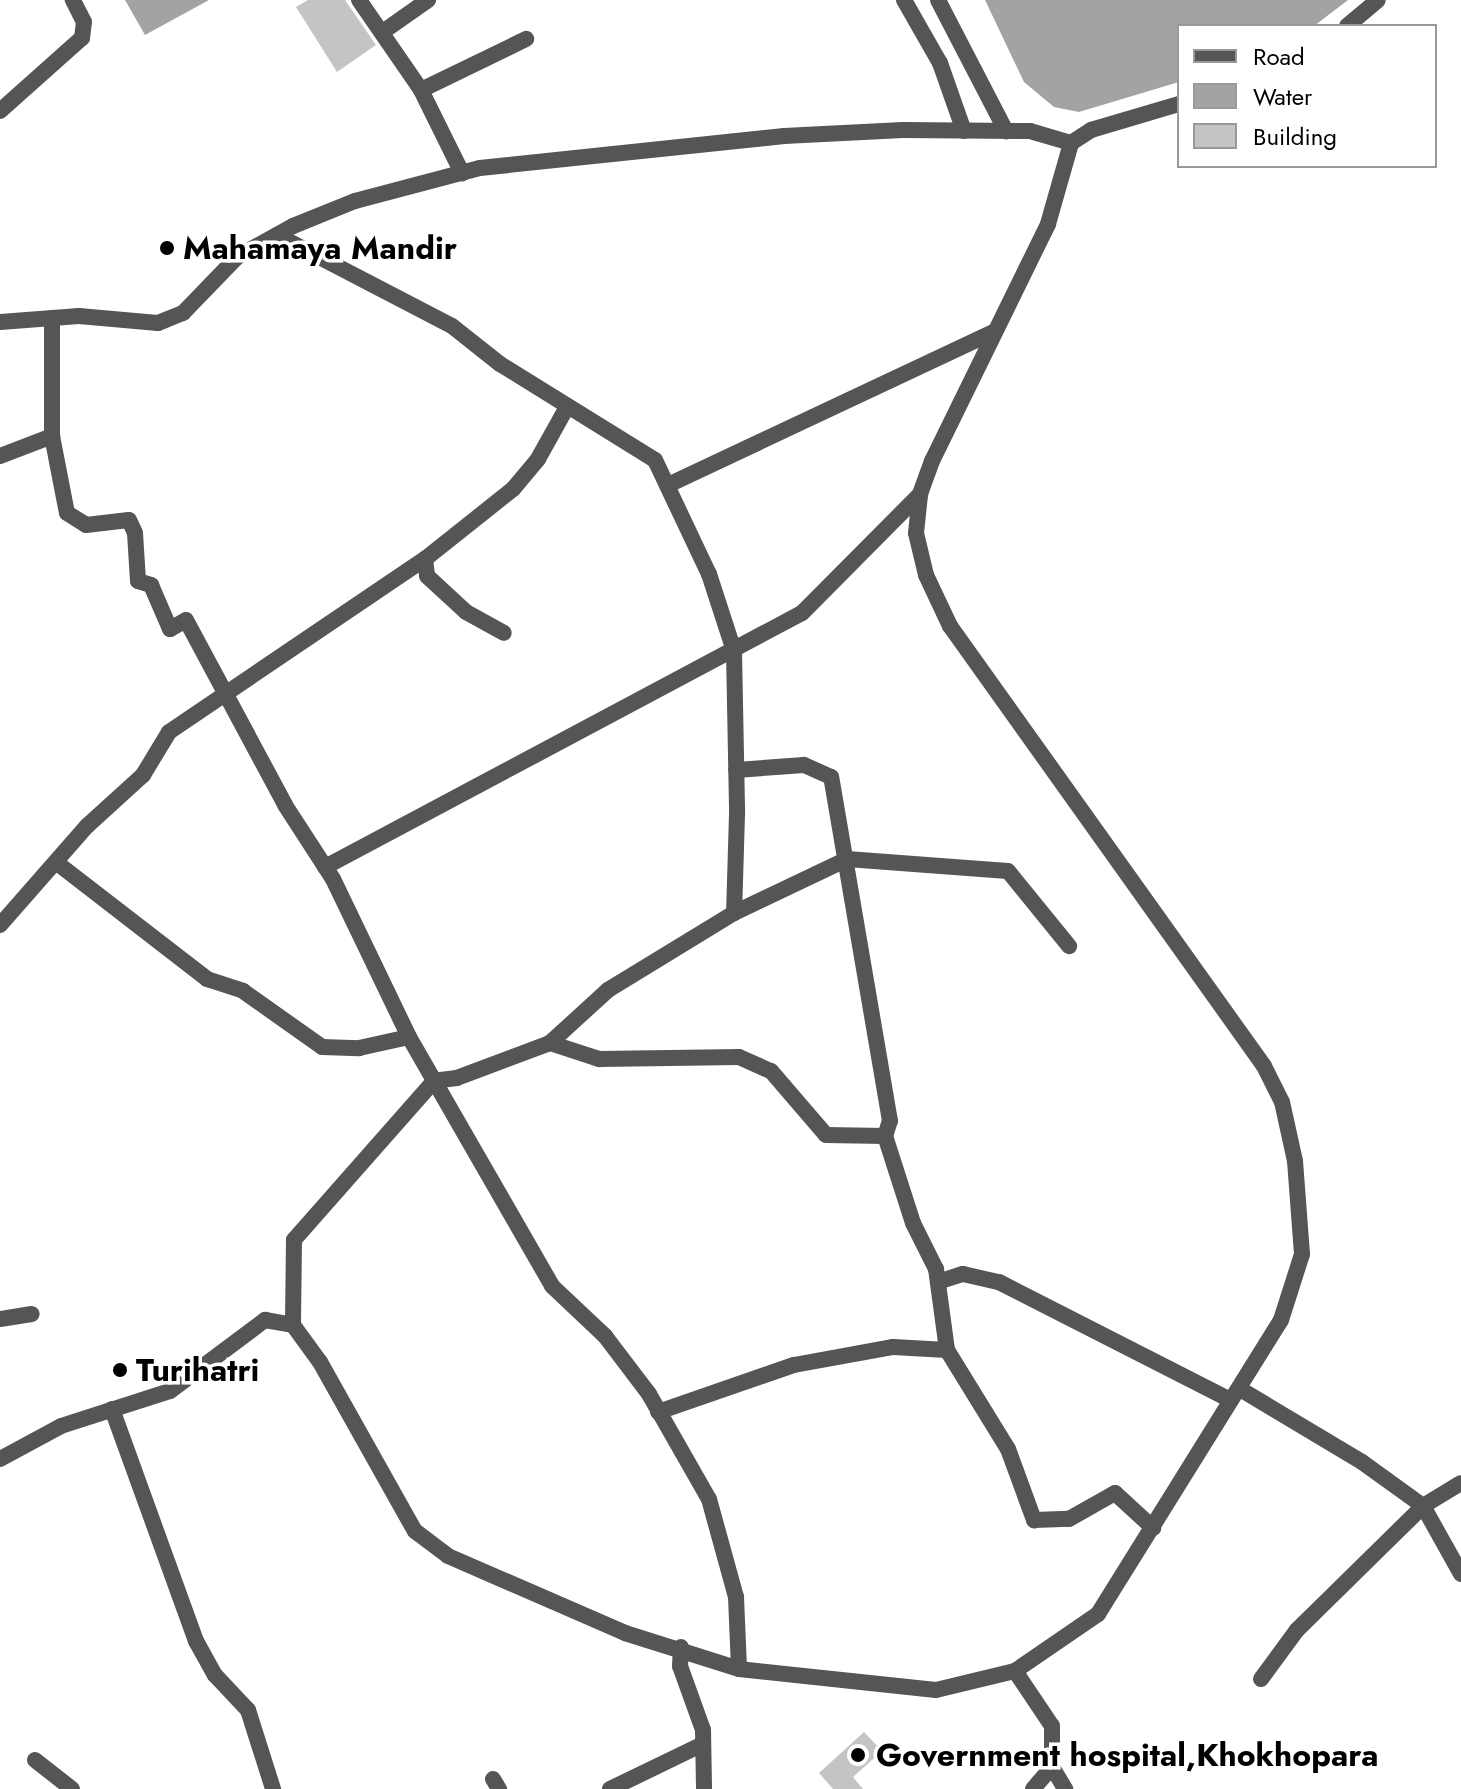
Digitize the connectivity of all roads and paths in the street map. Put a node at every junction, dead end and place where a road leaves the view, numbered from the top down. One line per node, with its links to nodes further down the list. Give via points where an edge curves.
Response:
1 (73, 0): 12 (street, via 84,22 82,38)
2 (359, 0): 8 (street)
3 (428, 0): 8 (street)
4 (904, 0): 13 (street, via 940,63)
5 (938, 0): 14 (street)
6 (1378, 0): 7 (street)
7 (1349, 24)
8 (384, 31): 10 (street)
9 (526, 39): 10 (street)
10 (421, 90): 16 (street)
11 (1177, 105): 15 (street, via 1091,130)
12 (0, 111)
13 (964, 131): 14 (street); 16 (street, via 784,136)
14 (1006, 131): 15 (street, via 1030,131)
15 (1071, 143): 20 (street, via 1048,224)
16 (462, 173): 17 (street, via 355,201)
17 (277, 235): 18 (street, via 237,257 183,313 158,323); 21 (street, via 452,326)
18 (52, 318): 19 (street); 22 (street)
19 (0, 322)
20 (993, 332): 24 (street); 25 (street)
21 (567, 407): 24 (street, via 655,460); 26 (street, via 538,459 513,489)
22 (52, 436): 23 (street); 29 (street, via 67,513 86,525 129,520 135,533 138,581 151,585 170,629 186,620)
23 (0, 456)
24 (668, 485): 28 (street, via 709,574)
25 (920, 494): 28 (street, via 802,613); 46 (street, via 916,533 926,575 950,626 1235,1021 1282,1102 1295,1161 1302,1254 1281,1320)
26 (425, 559): 27 (street, via 427,576 466,612); 29 (street)
27 (504, 633)
28 (734, 651): 30 (street); 33 (street)
29 (223, 696): 32 (street, via 169,732 143,775 87,826); 33 (street)
30 (736, 770): 31 (street, via 804,765 831,777); 34 (street)
31 (847, 859): 34 (street); 36 (street, via 1008,871); 40 (street, via 890,1121)
32 (57, 863): 35 (street); 37 (street, via 207,979 243,991 322,1047 359,1048)
33 (325, 867): 37 (street)
34 (734, 913): 38 (street, via 608,990)
35 (0, 925)
36 (1069, 946)
37 (409, 1037): 39 (street)
38 (550, 1043): 39 (street, via 457,1078); 40 (street, via 599,1059 739,1057 771,1071 826,1135)
39 (434, 1081): 44 (street, via 294,1240); 48 (street, via 552,1286 605,1336)
40 (885, 1136): 41 (street)
41 (938, 1282): 45 (street); 46 (street, via 963,1274 999,1282)
42 (32, 1314): 43 (street)
43 (0, 1319)
44 (293, 1325): 47 (street, via 265,1320 170,1391); 54 (street, via 320,1362 415,1531 448,1556 625,1633)
45 (947, 1350): 48 (street, via 893,1347 794,1365); 52 (street, via 1008,1449 1034,1520 1069,1519 1115,1493)
46 (1236, 1394): 51 (street, via 1328,1439); 52 (street)
47 (112, 1409): 49 (street, via 61,1426); 62 (street, via 196,1641 215,1675 248,1710)
48 (658, 1412): 55 (street, via 709,1499 736,1597)
49 (0, 1459)
50 (1461, 1483): 51 (street)
51 (1423, 1506): 53 (street); 57 (street, via 1297,1630)
52 (1153, 1528): 56 (street, via 1098,1614)
53 (1461, 1574)
54 (681, 1647): 55 (street); 58 (street, via 680,1666)
55 (739, 1669): 56 (street, via 936,1690)
56 (1015, 1671): 60 (street, via 1052,1726)
57 (1261, 1679)
58 (703, 1744): 63 (street); 64 (street)
59 (35, 1760): 61 (street)
60 (1052, 1767): 65 (street); 66 (street)
61 (72, 1789)
62 (273, 1789)
63 (610, 1789)
64 (704, 1789)
65 (1033, 1789)
66 (1065, 1789)

